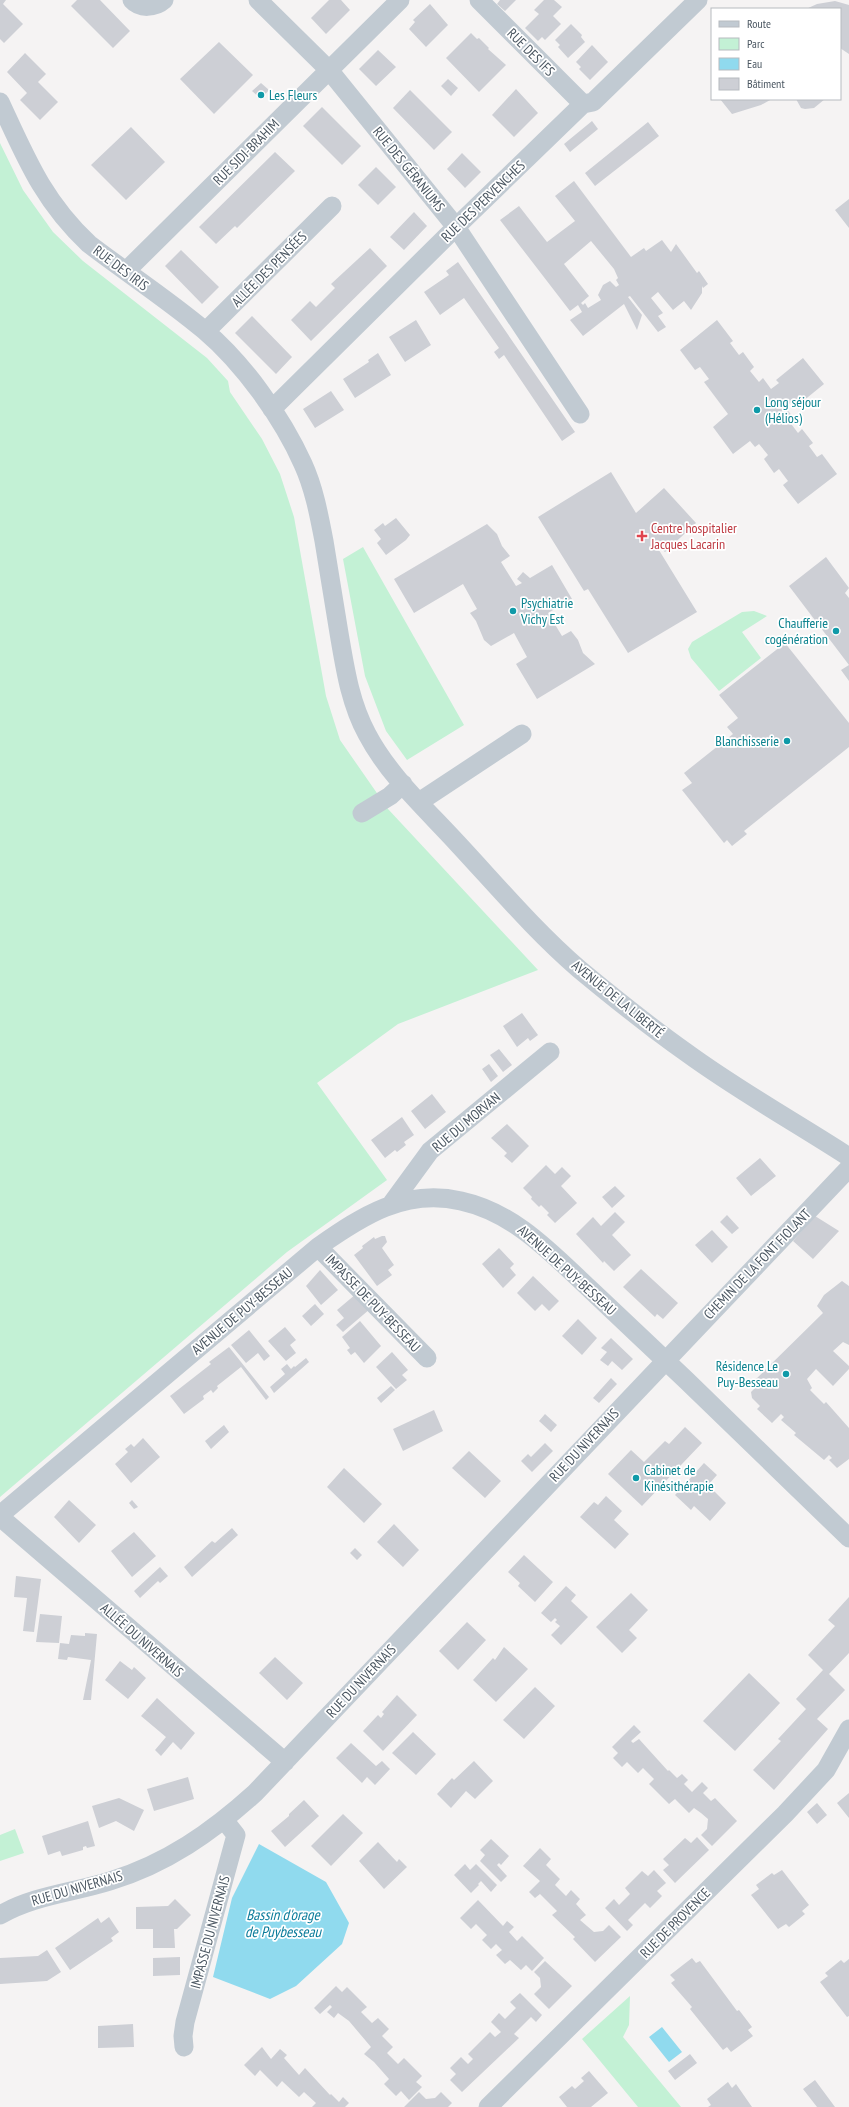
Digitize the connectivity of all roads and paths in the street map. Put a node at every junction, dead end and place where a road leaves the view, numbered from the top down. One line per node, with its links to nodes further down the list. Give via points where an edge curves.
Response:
1 (132, 0): 2 (street, via 135,4 149,7)
2 (164, 0)
3 (258, 0): 7 (street, RUE DES GÉRANIUMS)
4 (400, 0): 7 (street, RUE SIDI-BRAHIM)
5 (479, 0): 9 (street, RUE DES IFS)
6 (698, 0): 9 (street, RUE DES PERVENCHES, via 593,102)
7 (329, 70): 11 (street, RUE DES GÉRANIUMS); 12 (street, RUE SIDI-BRAHIM)
8 (0, 102): 12 (street, RUE DES IRIS, via 28,163 55,208 89,244)
9 (583, 104): 11 (street, RUE DES PERVENCHES)
10 (332, 206): 13 (street, ALLÉE DES PENSÉES)
11 (456, 226): 14 (street, RUE DES PERVENCHES); 15 (street, RUE DES GÉRANIUMS)
12 (126, 271): 13 (street, RUE DES IRIS)
13 (206, 332): 14 (street, RUE DES IRIS, via 234,360)
14 (272, 409): 17 (street, RUE DES IRIS, via 304,465 314,498 346,676 355,708 368,736)
15 (580, 414)
16 (522, 734): 18 (street)
17 (403, 784): 18 (street, AVENUE DE LA LIBERTÉ); 19 (street, via 390,796)
18 (419, 802): 21 (street, AVENUE DE LA LIBERTÉ, via 524,916 577,967 688,1054)
19 (362, 813)
20 (550, 1052): 23 (street, RUE DU MORVAN, via 430,1151)
21 (849, 1157)
22 (849, 1168): 26 (street, CHEMIN DE LA FONT FIOLANT)
23 (392, 1203): 24 (street, AVENUE DE PUY-BESSEAU, via 354,1222); 26 (street, AVENUE DE PUY-BESSEAU, via 434,1198 460,1201 491,1210 522,1228 554,1255)
24 (318, 1247): 25 (street, IMPASSE DE PUY-BESSEAU); 27 (street, AVENUE DE PUY-BESSEAU)
25 (427, 1358)
26 (665, 1360): 28 (street, AVENUE DE PUY-BESSEAU); 30 (street, RUE DU NIVERNAIS)
27 (0, 1516): 30 (street, ALLÉE DU NIVERNAIS)
28 (849, 1538)
29 (849, 1729): 34 (street, RUE DE PROVENCE, via 826,1770 785,1814)
30 (284, 1762): 31 (street, RUE DU NIVERNAIS)
31 (225, 1821): 32 (street, RUE DU NIVERNAIS, via 187,1847 145,1867 110,1881 36,1899); 33 (street, IMPASSE DU NIVERNAIS, via 236,1835 185,2022)
32 (0, 1915)
33 (184, 2047)
34 (488, 2107)

